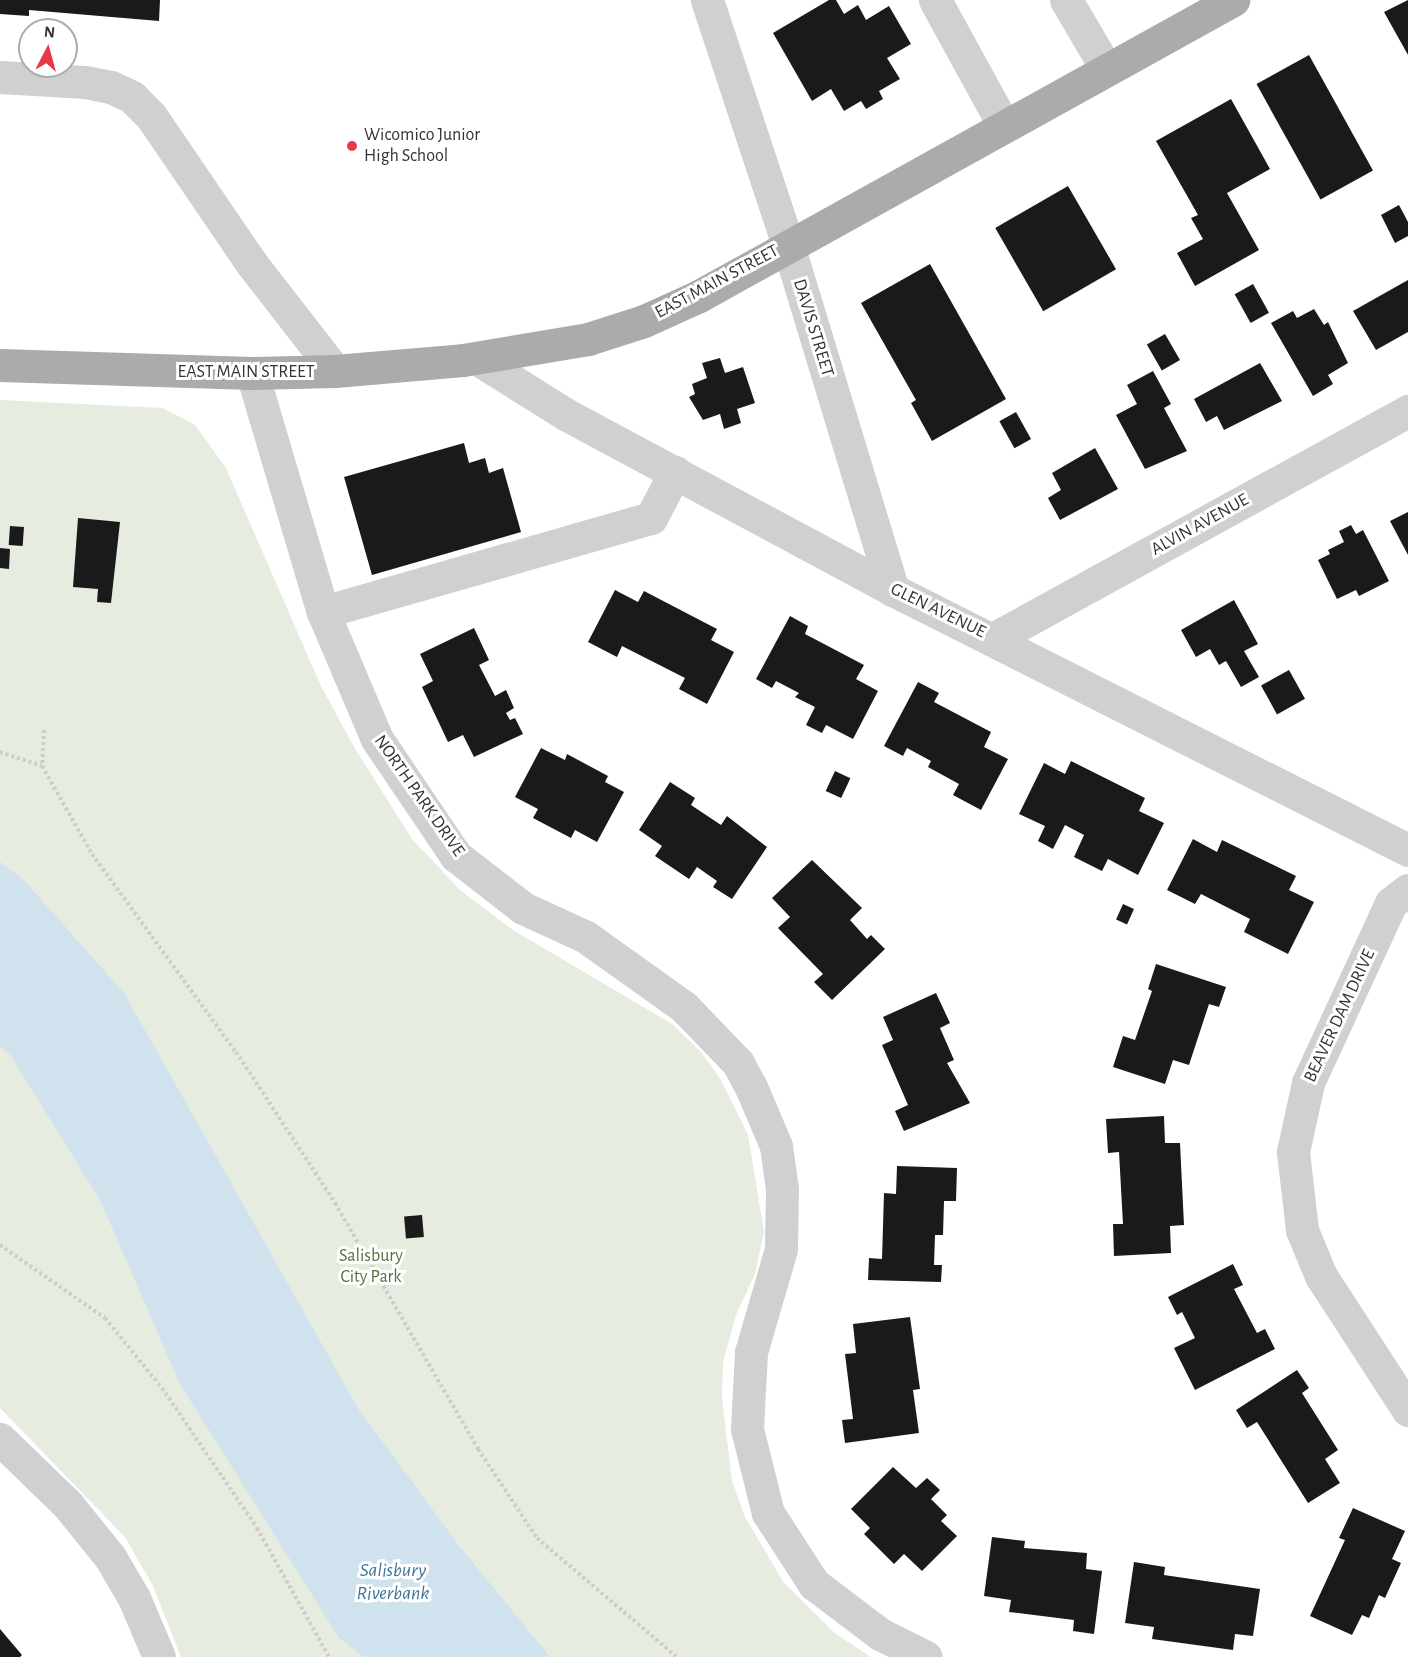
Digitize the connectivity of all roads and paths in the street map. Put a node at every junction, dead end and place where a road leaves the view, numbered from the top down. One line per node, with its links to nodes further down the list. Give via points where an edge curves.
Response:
1 (935, 0): 7 (street)
2 (1066, 0): 5 (street)
3 (1233, 0): 5 (main road, EAST MAIN STREET)
4 (716, 3): 8 (street, DAVIS STREET)
5 (1107, 70): 7 (main road, EAST MAIN STREET)
6 (0, 77): 11 (street, via 85,82 111,87 132,98 151,116 252,264)
7 (1004, 126): 8 (main road, EAST MAIN STREET)
8 (788, 245): 9 (main road, EAST MAIN STREET, via 699,296 644,321 588,339); 15 (street, DAVIS STREET)
9 (476, 358): 11 (main road, EAST MAIN STREET); 14 (street, GLEN AVENUE, via 567,415)
10 (0, 365): 12 (main road, EAST MAIN STREET)
11 (335, 371): 12 (main road, EAST MAIN STREET)
12 (252, 373): 16 (street, NORTH PARK DRIVE)
13 (1408, 411): 17 (street, ALVIN AVENUE)
14 (675, 472): 15 (street, GLEN AVENUE); 16 (street, via 651,518)
15 (893, 590): 17 (street, GLEN AVENUE)
16 (323, 612): 29 (street, NORTH PARK DRIVE, via 376,739 456,856 523,908 586,938 667,994 738,1063 776,1146 782,1189 781,1249 751,1352 747,1429 768,1513 814,1584 880,1634)
17 (993, 639): 21 (street, GLEN AVENUE)
18 (44, 730): 20 (path)
19 (0, 752): 20 (path)
20 (42, 766): 28 (path, via 92,854 236,1052 335,1203 478,1449 537,1538)
21 (1408, 850)
22 (1408, 890): 24 (street, BEAVER DAM DRIVE, via 1391,903 1308,1083 1293,1152 1302,1230 1321,1276)
23 (0, 1245): 27 (path, via 105,1318 162,1388 257,1528)
24 (1408, 1410)
25 (0, 1439): 26 (street, via 68,1505 110,1557 134,1598)
26 (159, 1657)
27 (329, 1657)
28 (677, 1657)
29 (926, 1657)

